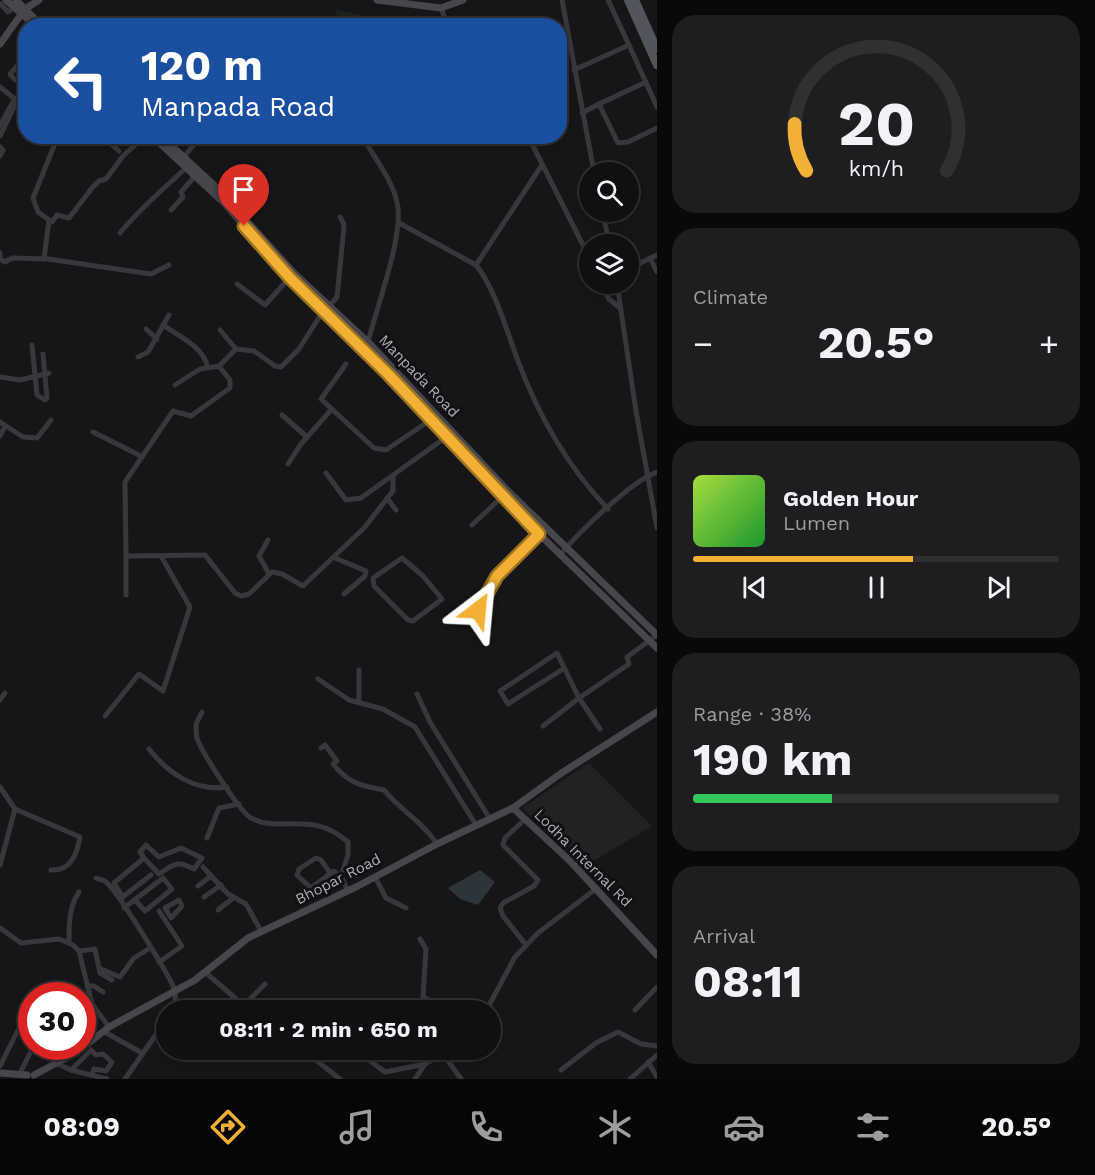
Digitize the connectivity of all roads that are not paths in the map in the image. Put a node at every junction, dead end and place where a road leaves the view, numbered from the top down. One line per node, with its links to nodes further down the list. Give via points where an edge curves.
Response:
1 (39, 0): 9 (street)
2 (377, 0): 8 (street)
3 (463, 0): 10 (street)
4 (562, 0): 14 (street)
5 (608, 0): 17 (street)
6 (628, 0): 19 (main road)
7 (635, 0): 18 (main road)
8 (428, 4): 10 (street)
9 (12, 5): 11 (street); 12 (street); 16 (street)
10 (441, 8): 13 (street)
11 (26, 18)
12 (31, 18)
13 (445, 18)
14 (565, 18)
15 (567, 28): 21 (street)
16 (0, 44)
17 (629, 45): 21 (street); 23 (street)
18 (657, 49)
19 (657, 64)
20 (18, 65): 22 (street, via 10,74)
21 (574, 70): 29 (street)
22 (18, 79)
23 (646, 82): 27 (street); 28 (street)
24 (2, 88): 25 (street); 26 (street)
25 (0, 96)
26 (15, 98): 30 (street); 32 (street, via 16,105)
27 (599, 104): 29 (street); 31 (street, via 618,143)
28 (657, 107)
29 (582, 113): 45 (street)
30 (0, 126)
31 (657, 128)
32 (0, 136)
33 (55, 144): 51 (street, via 33,198 38,212)
34 (111, 144): 42 (street)
35 (136, 144): 51 (street, via 69,218 57,215 52,222)
36 (162, 144): 44 (street, Manpada Road)
37 (168, 144): 44 (street, Manpada Road)
38 (194, 144): 44 (street)
39 (367, 144): 52 (street, via 392,189)
40 (532, 144): 47 (street)
41 (0, 147): 43 (street)
42 (119, 151)
43 (0, 156)
44 (182, 159): 46 (street, Manpada Road)
45 (592, 162)
46 (189, 165): 48 (street, Manpada Road); 53 (street, via 140,208)
47 (542, 165): 54 (street); 62 (street)
48 (198, 174): 49 (street); 64 (street, Manpada Road)
49 (171, 210)
50 (340, 217): 68 (street, via 344,237 338,293)
51 (49, 220): 59 (street)
52 (399, 223): 62 (street); 76 (street)
53 (120, 233)
54 (579, 237)
55 (0, 253): 58 (street)
56 (657, 255): 57 (street)
57 (650, 258): 60 (street); 63 (street)
58 (0, 259): 59 (street)
59 (44, 259): 61 (street, via 151,274)
60 (639, 264)
61 (169, 265)
62 (476, 265): 104 (street, via 554,439 583,483)
63 (657, 272)
64 (292, 275): 65 (street, via 265,305); 68 (street, Manpada Road)
65 (237, 284)
66 (606, 294): 69 (street)
67 (618, 294): 69 (street)
68 (327, 308): 76 (street, Manpada Road); 77 (street, via 299,349 281,367 254,351)
69 (620, 308): 100 (street)
70 (169, 315): 71 (street)
71 (163, 325): 74 (street); 82 (street, via 196,347 206,357)
72 (146, 329): 74 (street)
73 (220, 330): 77 (street)
74 (158, 339): 79 (street)
75 (32, 345): 85 (street)
76 (365, 345): 89 (street, Manpada Road)
77 (236, 349): 81 (street)
78 (43, 354): 83 (street)
79 (138, 357)
80 (346, 364): 87 (street, via 321,398)
81 (219, 366): 82 (street); 96 (street, via 230,380 230,388 191,416 173,411)
82 (208, 368): 86 (street)
83 (47, 374): 85 (street); 85 (street, via 46,399 37,395)
84 (0, 377): 85 (street)
85 (35, 378)
86 (175, 385)
87 (332, 410): 89 (street, via 381,451); 95 (street)
88 (282, 415): 95 (street)
89 (434, 418): 93 (street, Manpada Road)
90 (51, 420): 91 (street, via 37,438 23,437)
91 (3, 424): 94 (street)
92 (93, 432): 96 (street)
93 (450, 435): 101 (street); 102 (street, Manpada Road)
94 (0, 436)
95 (308, 437): 97 (street)
96 (141, 456): 113 (street, via 123,490)
97 (288, 464)
98 (657, 472): 100 (street)
99 (326, 473): 101 (street, via 346,500 361,498)
100 (648, 475): 104 (street); 108 (street)
101 (393, 476): 103 (street, via 393,491)
102 (505, 494): 106 (street); 107 (street, Manpada Road); 109 (street, Manpada Road)
103 (387, 498): 105 (street); 115 (street)
104 (608, 509): 111 (street)
105 (396, 510)
106 (472, 525)
107 (545, 528): 109 (street); 111 (street, Manpada Road)
108 (657, 528)
109 (539, 534): 112 (street, Manpada Road); 120 (street, via 497,576 480,603 480,617)
110 (268, 540): 116 (street, via 259,556)
111 (565, 548): 112 (street); 121 (street, Manpada Road)
112 (560, 555): 122 (street, Manpada Road)
113 (126, 556): 114 (street); 119 (street)
114 (161, 556): 116 (street, via 205,555 241,596 249,594); 134 (street, via 190,607 173,666 163,691 139,674)
115 (335, 558): 116 (street, via 303,586 282,574); 118 (street, via 366,570 365,576)
116 (269, 574)
117 (423, 576): 117 (street, via 442,599 413,621 374,586 373,578 402,558)
118 (344, 594)
119 (126, 595)
120 (489, 634)
121 (657, 635): 122 (street)
122 (650, 641): 123 (street, Manpada Road); 129 (street, via 627,657 629,664)
123 (657, 648)
124 (563, 669): 124 (street, via 557,653 500,691 508,704); 129 (street)
125 (359, 670): 131 (street)
126 (318, 680): 131 (street)
127 (5, 693): 130 (street)
128 (417, 694): 144 (street)
129 (579, 698): 135 (street); 136 (street)
130 (0, 700)
131 (359, 702): 146 (street, via 383,709 416,727)
132 (202, 712): 139 (street, via 196,724 197,736)
133 (657, 712): 143 (street, Bhopar Road)
134 (105, 716)
135 (543, 726)
136 (600, 729)
137 (321, 748): 148 (street, via 325,745 343,777 359,786 384,790 400,809 428,830)
138 (149, 749): 139 (street, via 163,766 190,783 213,789)
139 (227, 787): 141 (street)
140 (0, 788): 142 (street)
141 (239, 804): 147 (street, via 219,808); 156 (street, via 251,818 306,822 336,831 348,842)
142 (15, 808): 150 (street); 152 (street, via 80,837 68,865)
143 (513, 808): 144 (street, Bhopar Road); 145 (street, Lodha Internal Rd)
144 (490, 819): 146 (street, Bhopar Road)
145 (525, 819): 161 (street, Lodha Internal Rd); 176 (street, via 503,845 538,880 500,908)
146 (476, 825): 148 (street, Bhopar Road)
147 (207, 838)
148 (436, 844): 157 (street, Bhopar Road)
149 (144, 858): 149 (street, via 159,874 177,864 194,869 202,858 181,848 159,857 147,845 140,852); 165 (street, via 114,882)
150 (0, 865)
151 (202, 867): 155 (street)
152 (51, 870)
153 (330, 873): 153 (street, via 311,888 297,875 299,869 316,858); 156 (street, via 336,871)
154 (151, 875): 165 (street)
155 (212, 876): 159 (street); 160 (street)
156 (341, 876): 162 (street)
157 (375, 877): 162 (street, Bhopar Road); 169 (street, via 386,898)
158 (96, 878): 165 (street, via 104,880)
159 (220, 885): 164 (street); 166 (street)
160 (198, 886)
161 (597, 888): 176 (street); 179 (street, Lodha Internal Rd)
162 (348, 891): 173 (street, Bhopar Road)
163 (79, 892): 175 (street, via 73,902)
164 (204, 897)
165 (121, 898): 168 (street)
166 (233, 898): 170 (street); 173 (street, via 250,908)
167 (135, 900): 167 (street, via 164,878 173,890 145,910); 168 (street)
168 (124, 908): 177 (street)
169 (406, 908)
170 (218, 910)
171 (159, 911): 180 (street, via 182,946)
172 (0, 928): 175 (street, via 21,943 53,939)
173 (261, 931): 182 (street, Bhopar Road)
174 (420, 939): 193 (street, via 426,949 423,997)
175 (69, 943): 178 (street)
176 (526, 945): 194 (street, via 515,957)
177 (150, 948): 180 (street); 181 (street, via 134,958 120,977)
178 (79, 951): 183 (street, via 95,949 100,973); 185 (street)
179 (657, 955)
180 (159, 962): 189 (street)
181 (101, 969)
182 (205, 972): 189 (street, Bhopar Road); 191 (street)
183 (105, 977): 184 (street); 188 (street, via 100,990)
184 (112, 980)
185 (86, 982)
186 (265, 984): 192 (street)
187 (657, 987): 195 (street)
188 (96, 989)
189 (174, 989): 190 (street); 197 (street, Bhopar Road)
190 (176, 1000)
191 (238, 1000)
192 (249, 1000)
193 (428, 1000)
194 (492, 1000)
195 (634, 1010)
196 (96, 1012): 197 (street)
197 (106, 1029): 199 (street, Bhopar Road); 202 (street)
198 (18, 1030): 213 (street)
199 (96, 1034)
200 (156, 1036): 202 (street)
201 (657, 1046): 215 (street, via 641,1044 618,1032 596,1042)
202 (142, 1053): 222 (street)
203 (657, 1055): 210 (street)
204 (29, 1060): 219 (street)
205 (65, 1060): 211 (street, Bhopar Road)
206 (317, 1060): 223 (street)
207 (369, 1060): 216 (street)
208 (432, 1060): 212 (street)
209 (447, 1060): 226 (street)
210 (648, 1062): 220 (street); 227 (street)
211 (58, 1064): 214 (street); 219 (street, Bhopar Road)
212 (425, 1064): 216 (street); 225 (street)
213 (0, 1066)
214 (71, 1070): 218 (street); 218 (street, via 91,1050 112,1062 106,1071 94,1069)
215 (561, 1070)
216 (385, 1072): 224 (street)
217 (0, 1073): 219 (street)
218 (92, 1075): 221 (street)
219 (24, 1076)
220 (657, 1077)
221 (107, 1079)
222 (125, 1079)
223 (340, 1079)
224 (383, 1079)
225 (416, 1079)
226 (461, 1079)
227 (630, 1079)

